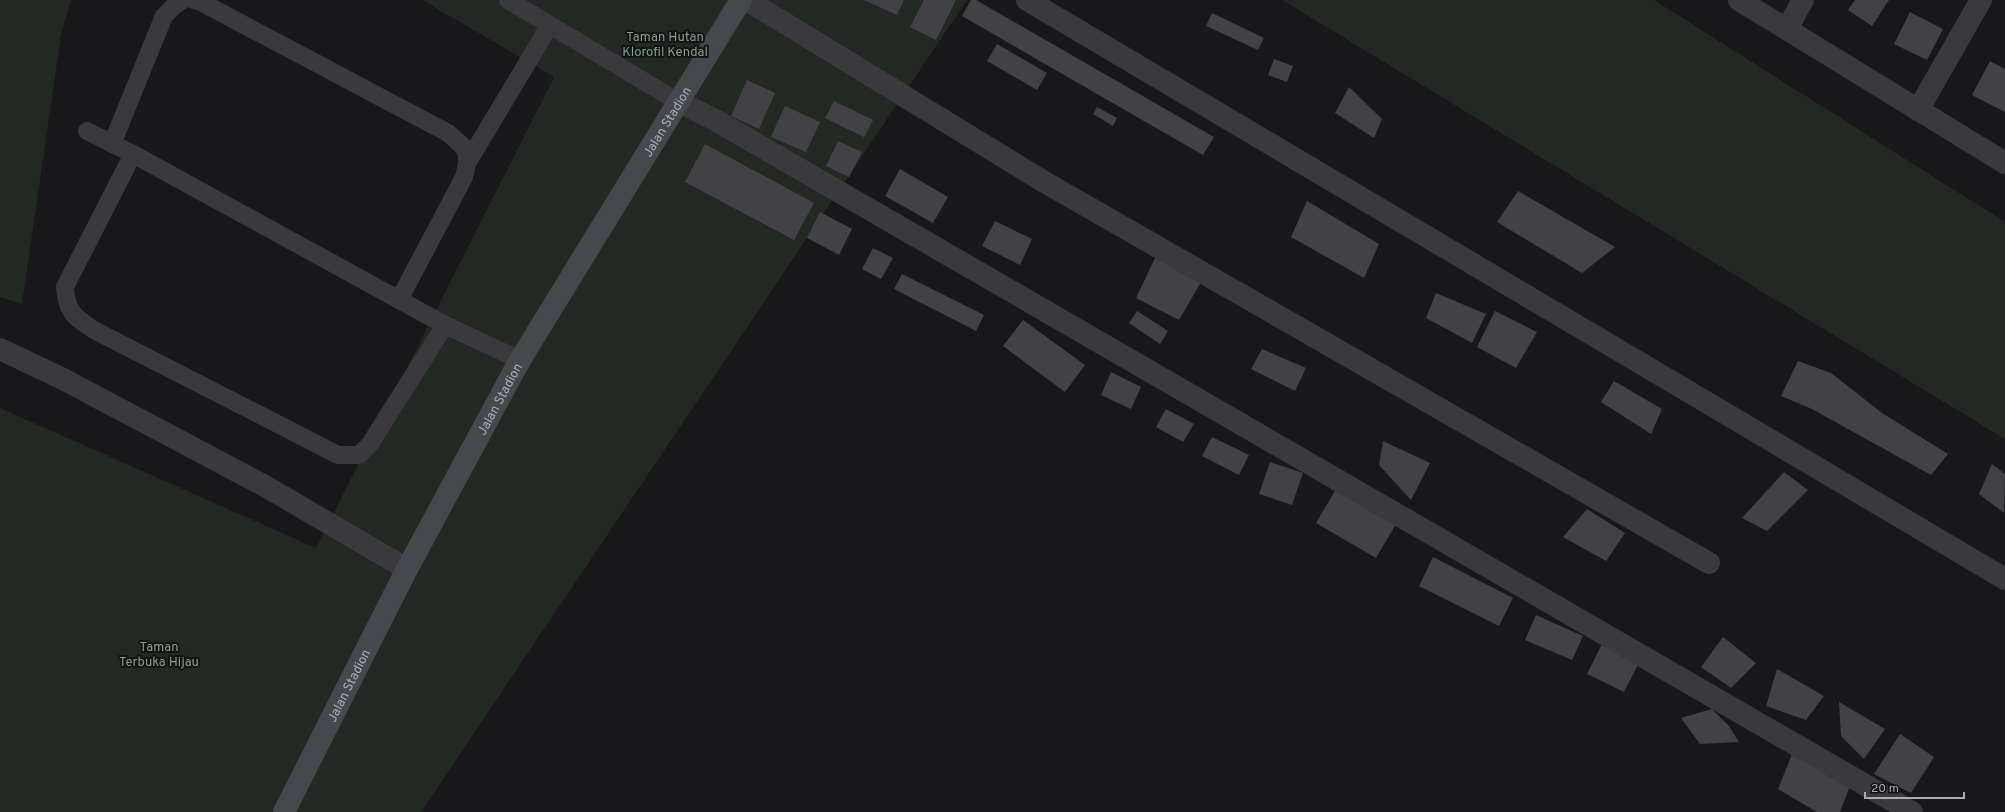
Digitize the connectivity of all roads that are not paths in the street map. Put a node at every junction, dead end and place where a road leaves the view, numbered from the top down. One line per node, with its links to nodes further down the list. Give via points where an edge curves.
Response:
1 (183, 0): 15 (lane, via 164,16)
2 (194, 0): 17 (lane, via 199,0 448,133 463,145)
3 (508, 0): 10 (lane)
4 (741, 0): 12 (street, Jalan Stadion)
5 (748, 0): 23 (street, via 1041,180)
6 (1027, 0): 25 (street)
7 (1739, 0): 11 (street)
8 (1803, 0): 11 (street)
9 (1981, 0): 13 (street)
10 (550, 25): 12 (lane); 17 (lane)
11 (1787, 29): 13 (street)
12 (677, 101): 22 (street, Jalan Stadion); 27 (street, via 722,124)
13 (1918, 110): 18 (street)
14 (87, 131): 15 (lane)
15 (112, 144): 16 (lane)
16 (133, 154): 19 (lane); 20 (lane, via 65,287 66,302 77,320 94,330 338,455 359,455 370,444)
17 (468, 160): 19 (lane, via 464,177)
18 (2005, 164)
19 (399, 300): 20 (lane)
20 (445, 325): 22 (lane)
21 (0, 349): 24 (street, via 63,379 266,486)
22 (520, 360): 24 (street, Jalan Stadion)
23 (1709, 563)
24 (407, 569): 26 (street, Jalan Stadion)
25 (2005, 579)
26 (284, 812)
27 (1912, 812)

